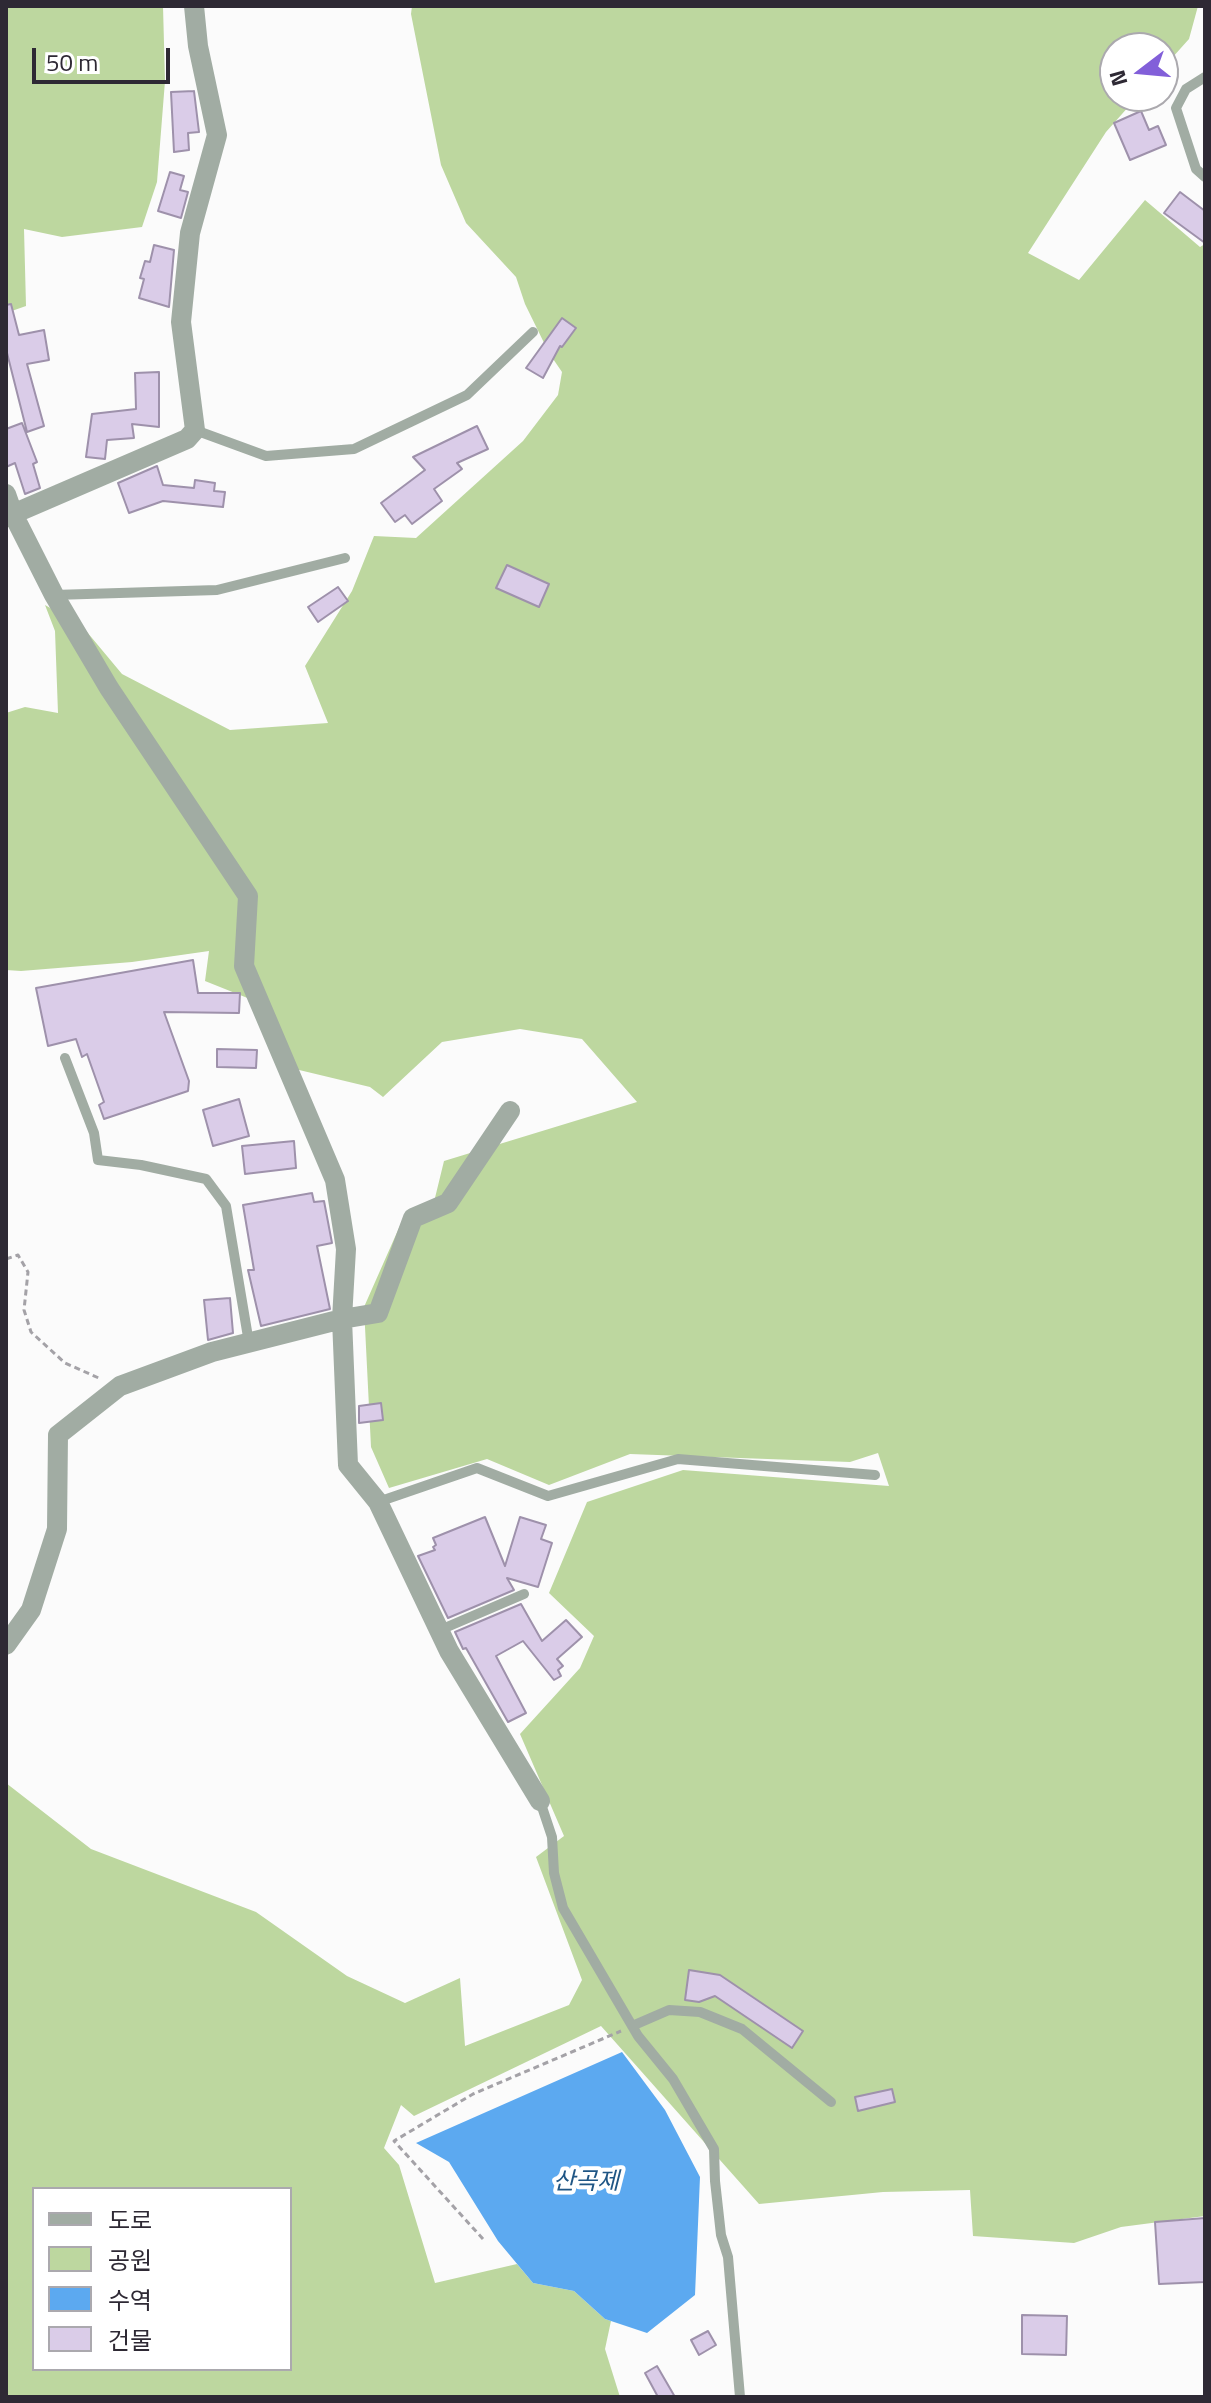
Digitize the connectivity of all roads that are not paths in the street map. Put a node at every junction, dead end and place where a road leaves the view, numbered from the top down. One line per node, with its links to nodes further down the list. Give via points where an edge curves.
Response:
1 (194, 6): 5 (street, via 217,135 190,233 181,322)
2 (1205, 77): 3 (lane, via 1186,89 1176,108 1196,169)
3 (1205, 177)
4 (533, 332): 5 (lane, via 467,395 354,449 266,456)
5 (195, 430): 6 (street, via 187,439)
6 (8, 509): 8 (street)
7 (345, 558): 8 (lane, via 217,590)
8 (54, 595): 11 (street, via 109,688 248,896 244,966 335,1180 346,1249)
9 (65, 1058): 12 (lane, via 94,1133 98,1160 206,1179 226,1206)
10 (510, 1111): 11 (street, via 448,1203 413,1218 378,1313)
11 (342, 1319): 12 (street); 14 (street, via 348,1465)
12 (249, 1343): 17 (street, via 120,1386 58,1435 57,1529 31,1610)
13 (875, 1475): 14 (lane, via 678,1459 548,1496 477,1468)
14 (378, 1502): 16 (street)
15 (524, 1594): 16 (lane)
16 (440, 1630): 18 (street)
17 (6, 1645)
18 (540, 1801): 19 (lane, via 552,1837 563,1908)
19 (632, 2026): 20 (lane, via 669,2010 700,2012 742,2029); 21 (lane, via 673,2079 714,2149)
20 (831, 2102)
21 (740, 2397)

